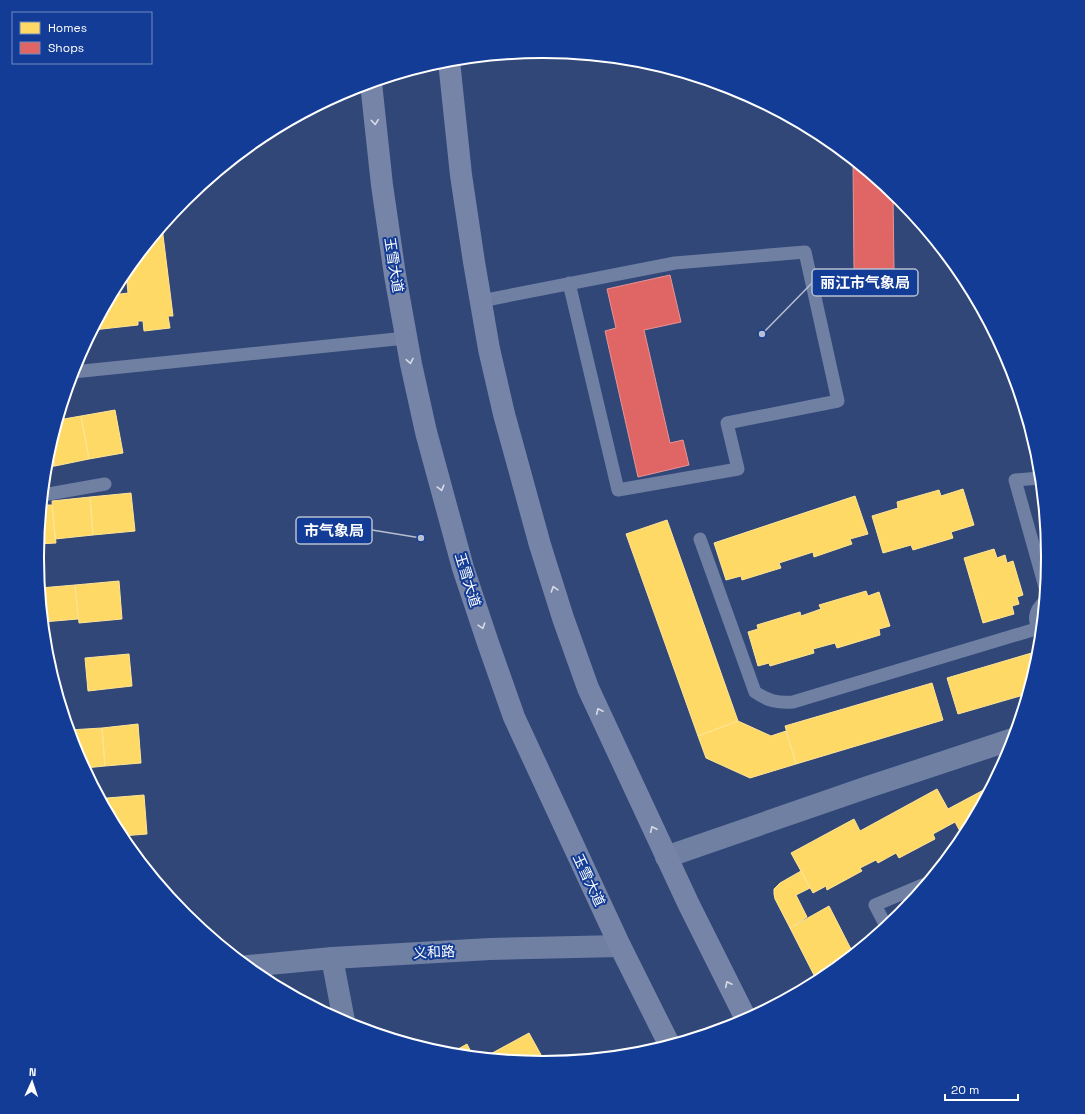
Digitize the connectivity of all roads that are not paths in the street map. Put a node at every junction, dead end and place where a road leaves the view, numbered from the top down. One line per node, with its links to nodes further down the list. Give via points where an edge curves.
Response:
1 (450, 67): 4 (main road, via 461,175)
2 (372, 89): 5 (main road, 玉雪大道, one-way to 5, via 394,275)
3 (569, 284): 3 (lane, via 675,263 805,252 838,401 728,423 738,469 618,490); 4 (lane)
4 (481, 301): 16 (main road, one-way to 4, via 588,688 563,618 504,414)
5 (406, 338): 6 (lane); 19 (main road, 玉雪大道, one-way to 19, via 426,432 448,515 468,583 514,717)
6 (80, 371)
7 (1034, 478): 11 (lane, via 1015,480)
8 (105, 484): 9 (lane)
9 (48, 494)
10 (700, 539): 14 (lane, via 755,692 775,702 793,702)
11 (1041, 571)
12 (1038, 607): 13 (lane, via 1035,614)
13 (1037, 624)
14 (1035, 631)
15 (1006, 741): 16 (street)
16 (666, 857): 22 (main road, one-way to 16)
17 (915, 888): 18 (lane, via 875,905)
18 (883, 920)
19 (620, 946): 20 (street, 义和路, via 490,949); 24 (main road, 玉雪大道)
20 (332, 958): 21 (street, 义和路); 23 (street)
21 (258, 965)
22 (743, 1013)
23 (343, 1014)
24 (667, 1040)

